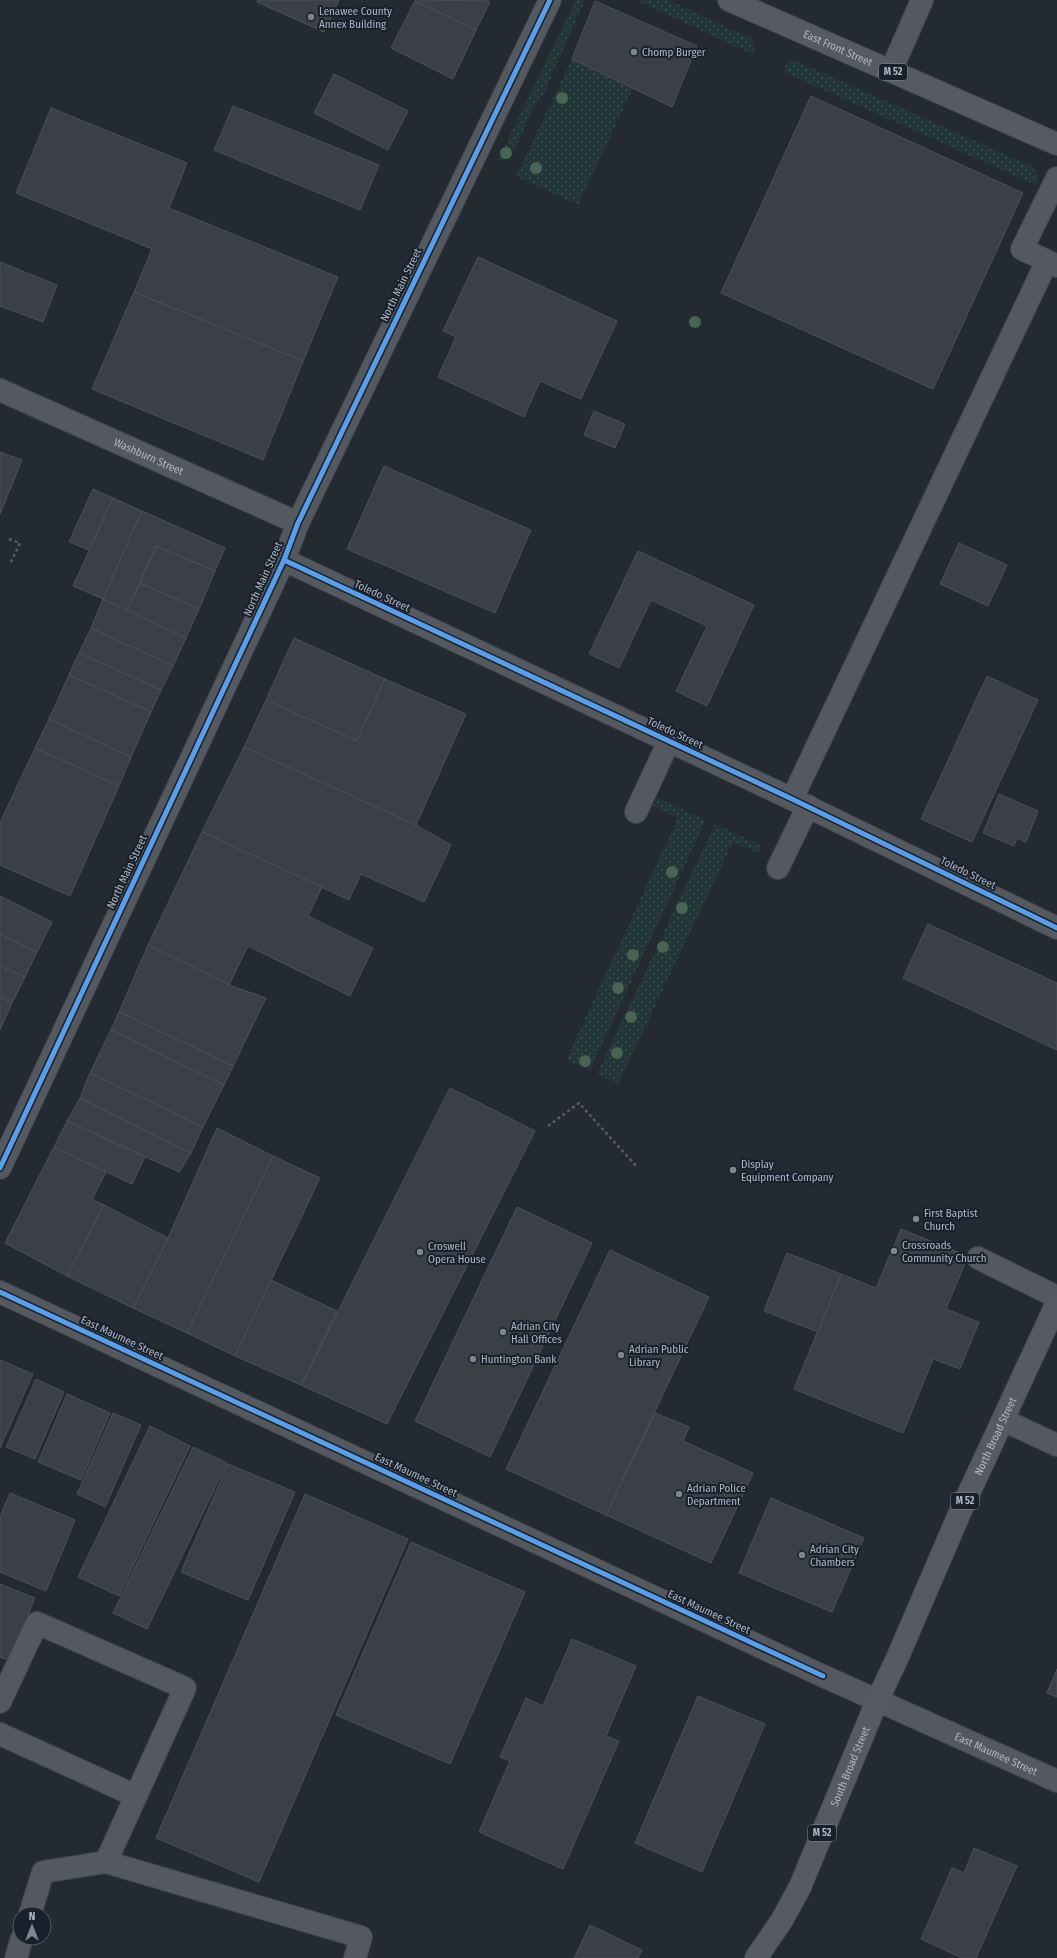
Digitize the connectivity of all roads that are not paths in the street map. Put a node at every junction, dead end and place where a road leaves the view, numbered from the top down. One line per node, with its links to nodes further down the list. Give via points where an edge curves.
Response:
1 (550, 0): 9 (street, North Main Street)
2 (729, 0): 4 (main road, East Front Street / M 52)
3 (922, 0): 4 (street)
4 (891, 71): 5 (main road, East Front Street / M 52)
5 (1057, 144)
6 (1057, 178): 7 (street, via 1022,249)
7 (1052, 264): 12 (street)
8 (0, 390): 9 (street, Washburn Street)
9 (298, 522): 10 (street, North Main Street)
10 (284, 560): 11 (street, Toledo Street); 16 (street, North Main Street)
11 (669, 741): 12 (street, Toledo Street); 13 (street)
12 (800, 803): 14 (street); 15 (street, Toledo Street)
13 (636, 812)
14 (778, 868)
15 (1057, 928)
16 (0, 1168)
17 (978, 1258): 19 (street)
18 (0, 1292): 23 (street, East Maumee Street)
19 (1057, 1297)
20 (1057, 1303): 21 (main road, North Broad Street / M 52)
21 (1003, 1420): 22 (street); 23 (main road, North Broad Street / M 52)
22 (1057, 1445)
23 (876, 1701): 26 (street, East Maumee Street); 33 (main road, South Broad Street / M 52, via 800,1887 782,1920)
24 (0, 1702): 27 (street, via 37,1623 185,1688)
25 (0, 1734): 27 (street)
26 (1057, 1781)
27 (136, 1796): 28 (street)
28 (106, 1862): 29 (street, via 43,1872); 32 (street, via 361,1937)
29 (32, 1906)
30 (20, 1946): 31 (street)
31 (16, 1958)
32 (355, 1958)
33 (756, 1958)

